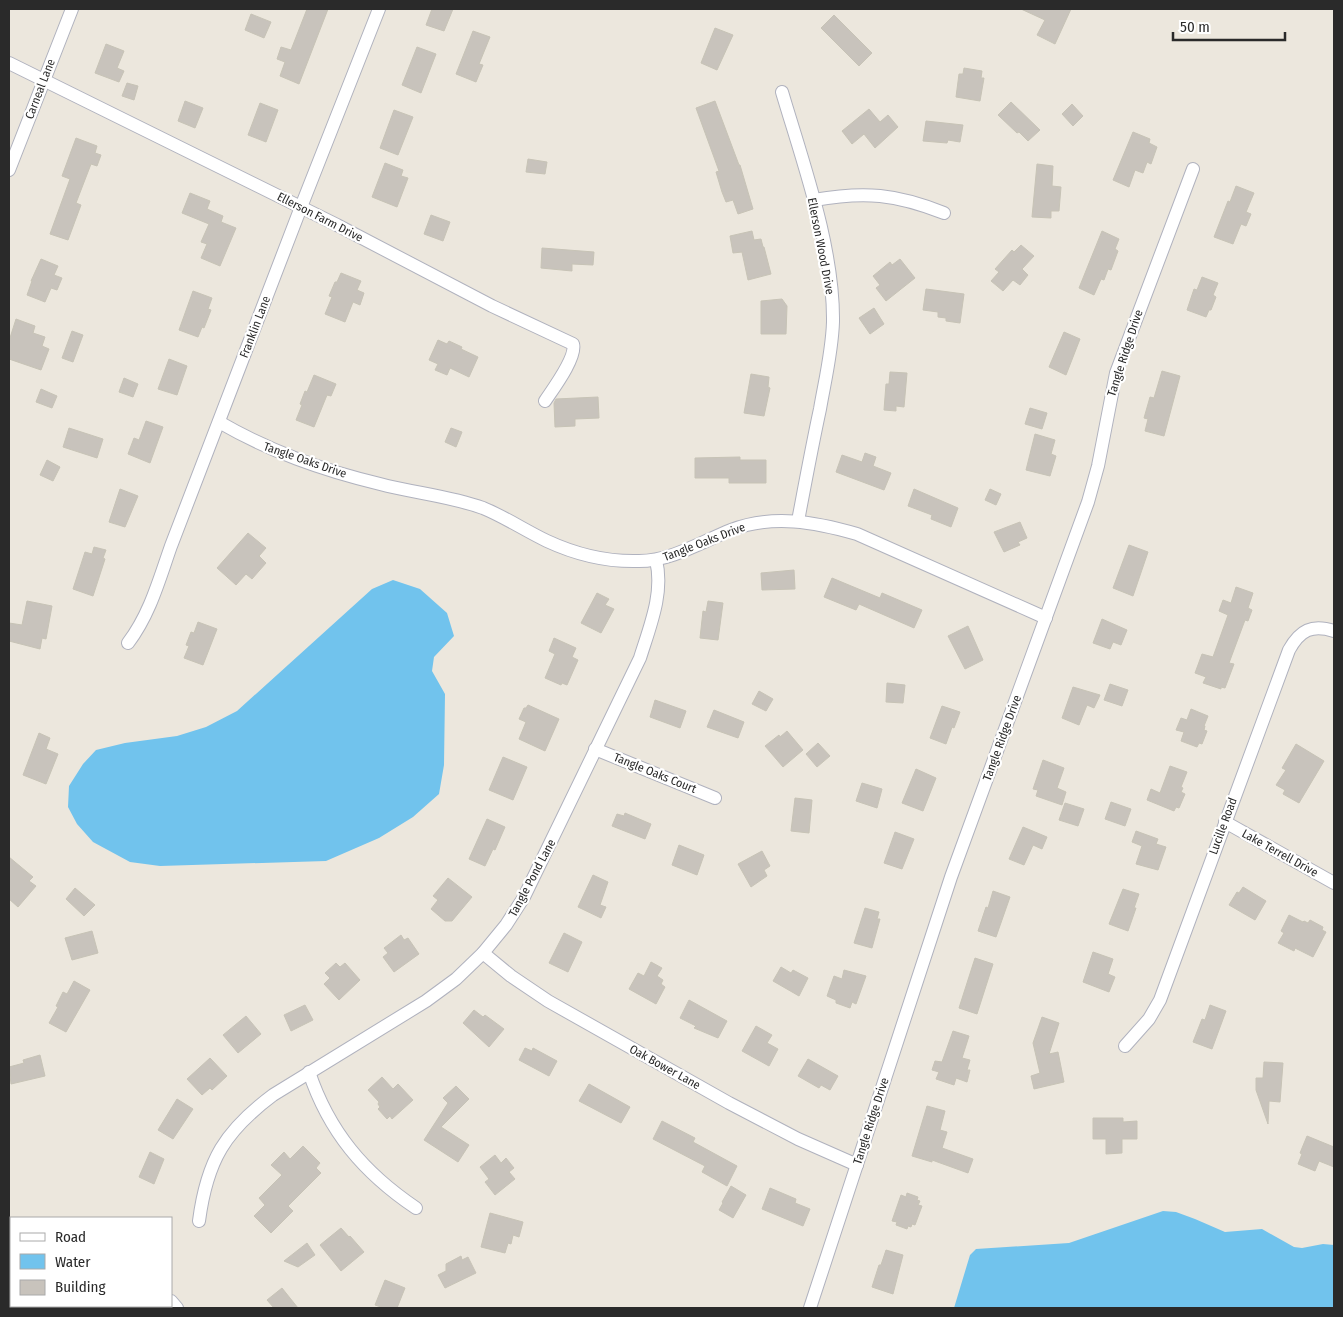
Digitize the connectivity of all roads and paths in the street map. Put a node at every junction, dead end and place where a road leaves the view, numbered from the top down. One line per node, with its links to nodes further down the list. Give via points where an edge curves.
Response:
1 (72, 9): 4 (street, Carneal Lane)
2 (379, 9): 9 (street, Franklin Lane)
3 (9, 63): 4 (street, Ellerson Farm Drive)
4 (44, 80): 7 (street, Carneal Lane); 9 (street, Ellerson Farm Drive)
5 (782, 92): 8 (street, Ellerson Wood Drive)
6 (1193, 168): 15 (street, Tangle Ridge Drive, via 1116,373 1088,502)
7 (9, 170)
8 (814, 200): 10 (street, via 841,195 892,196); 13 (street, Ellerson Wood Drive, via 831,291 832,322 830,353)
9 (301, 207): 11 (street, Ellerson Farm Drive, via 573,344 570,360); 12 (street, Franklin Lane)
10 (944, 213)
11 (545, 401)
12 (219, 422): 14 (street, Tangle Oaks Drive, via 249,440 326,469 484,509 549,542 579,553 638,562); 17 (street, Franklin Lane, via 152,602)
13 (798, 521): 14 (street, Tangle Oaks Drive, via 754,523); 15 (street, Tangle Oaks Drive, via 857,534)
14 (656, 560): 18 (street, Tangle Pond Lane, via 658,595 640,658)
15 (1046, 618): 25 (street, Tangle Ridge Drive, via 951,877)
16 (1334, 630): 20 (street, Lucille Road, via 1314,628 1295,638)
17 (128, 643)
18 (595, 749): 19 (street, Tangle Oaks Court); 22 (street, Tangle Pond Lane, via 524,897)
19 (715, 798)
20 (1225, 822): 21 (street, Lake Terrell Drive); 23 (street, Lucille Road, via 1160,1000 1149,1019)
21 (1334, 883)
22 (483, 953): 24 (street, Tangle Pond Lane, via 426,1001); 25 (street, Oak Bower Lane, via 548,1001 738,1108)
23 (1125, 1046)
24 (309, 1072): 26 (street, via 329,1117 359,1161 375,1178); 27 (street, Tangle Pond Lane, via 253,1110 222,1145 202,1196)
25 (857, 1165): 28 (street, Tangle Ridge Drive)
26 (416, 1208)
27 (199, 1221)
28 (810, 1308)

